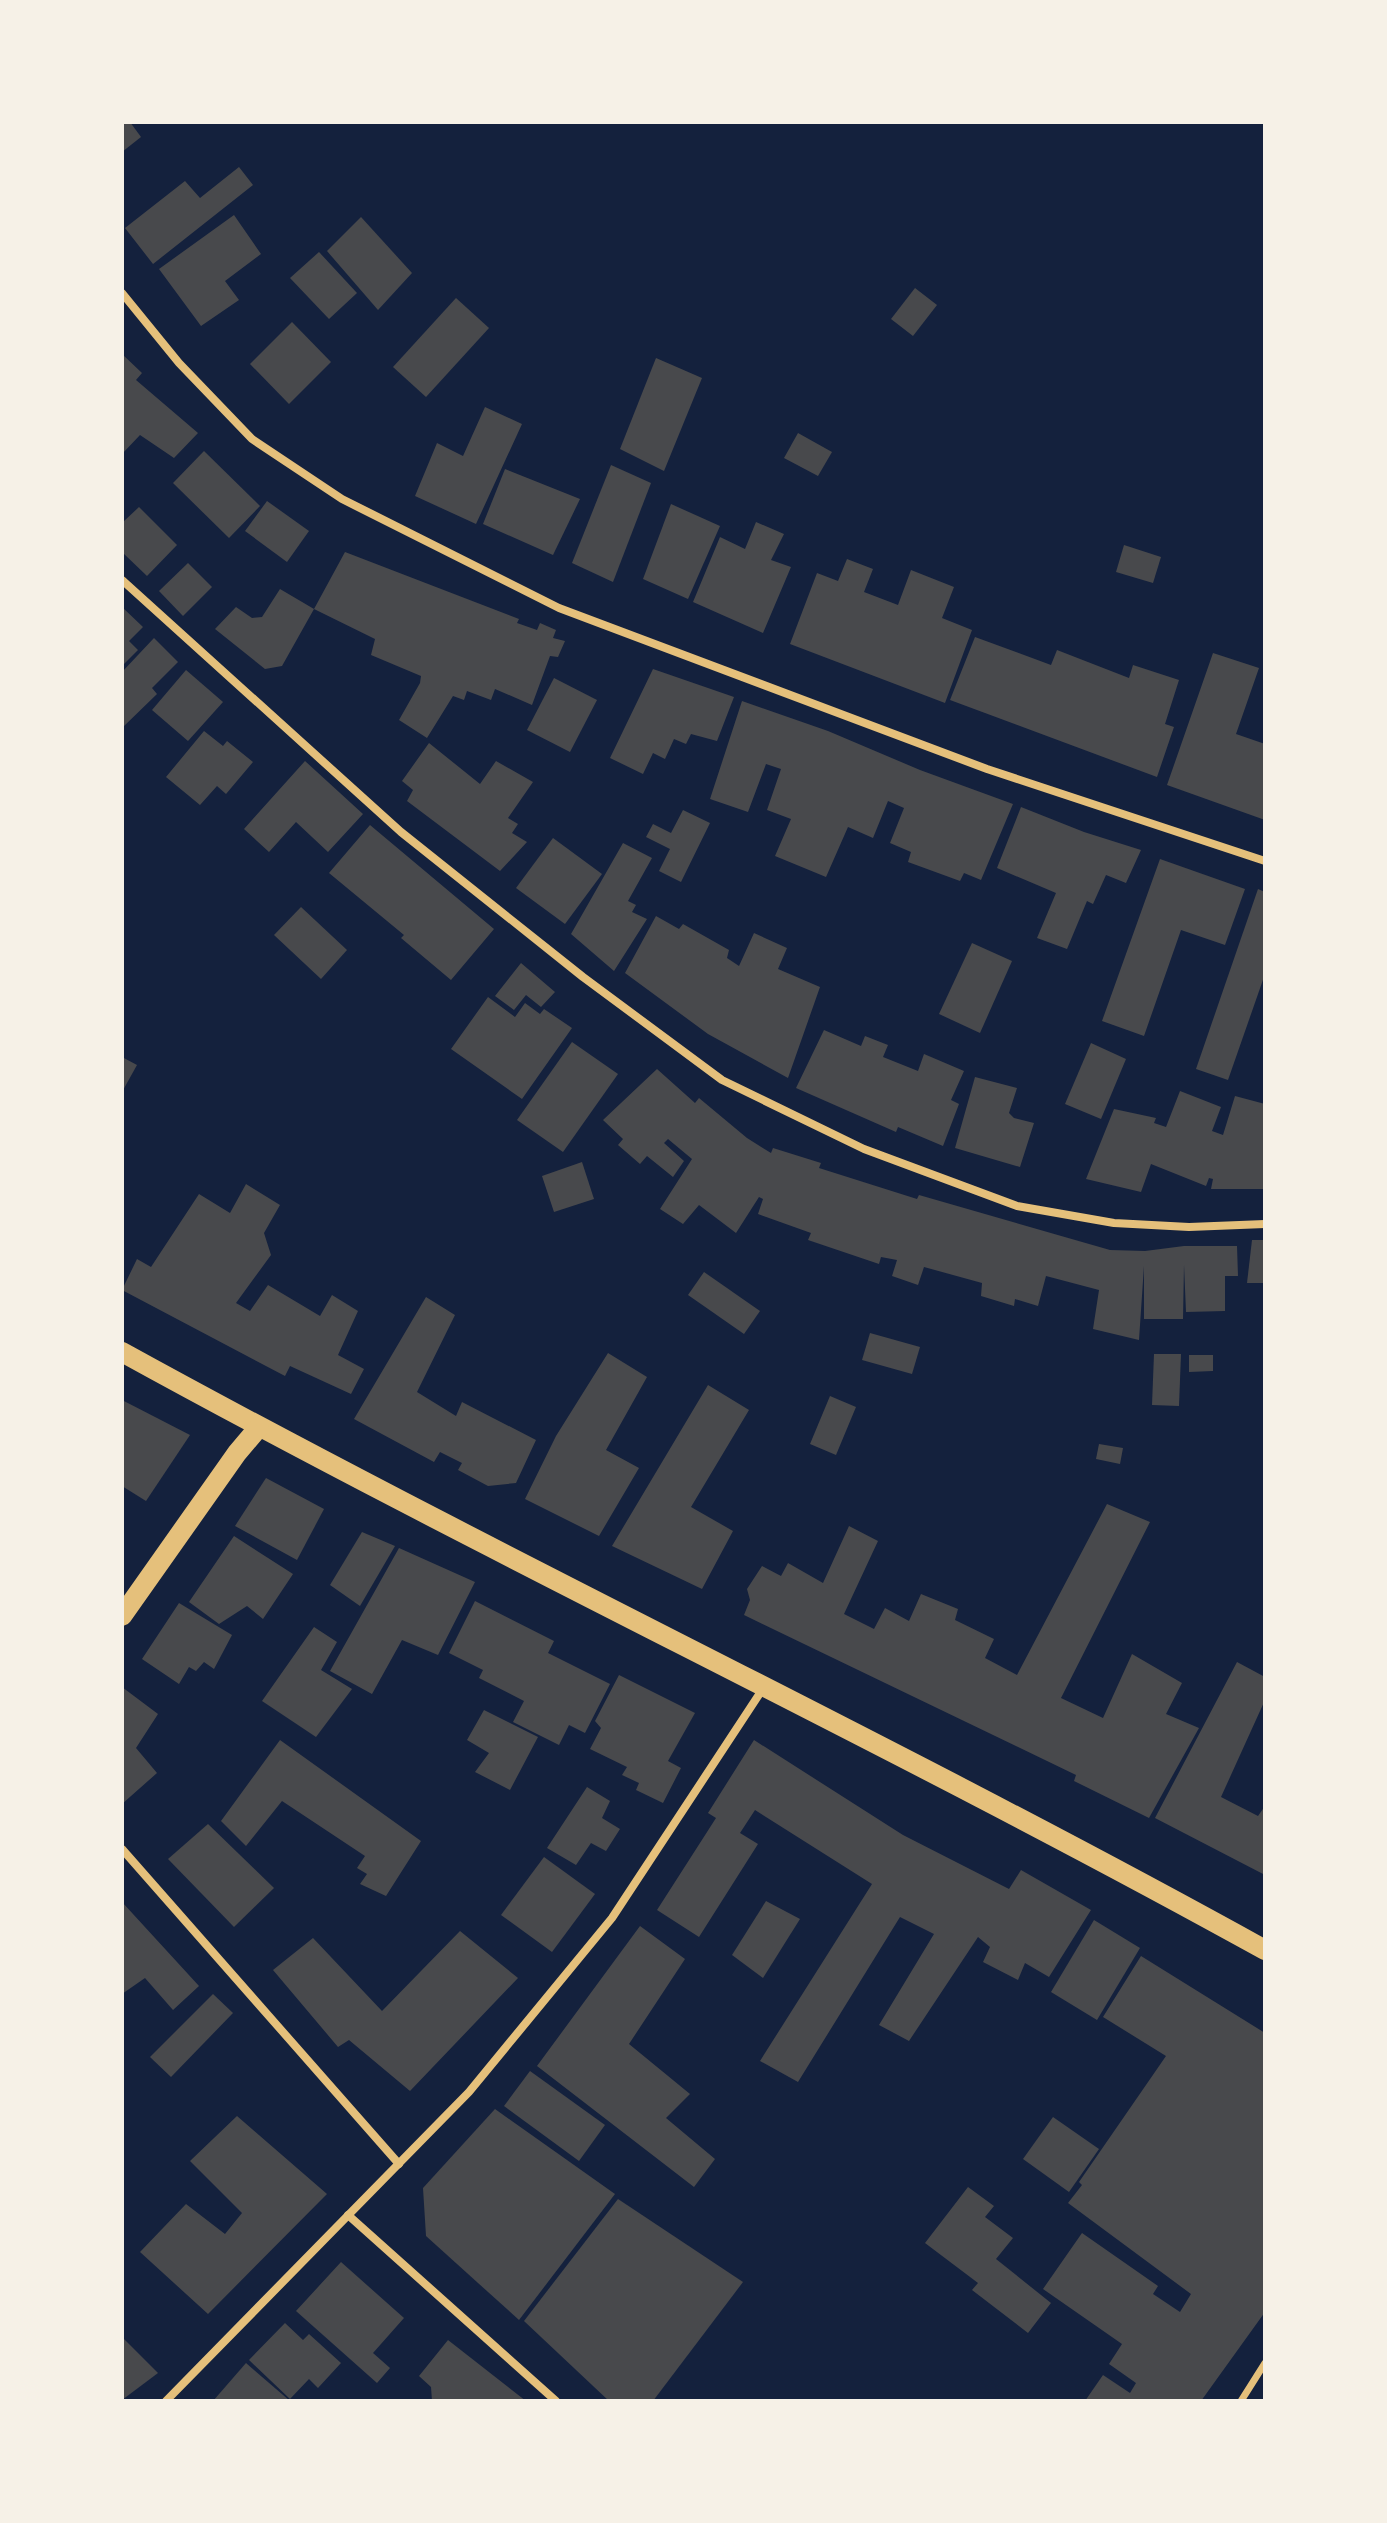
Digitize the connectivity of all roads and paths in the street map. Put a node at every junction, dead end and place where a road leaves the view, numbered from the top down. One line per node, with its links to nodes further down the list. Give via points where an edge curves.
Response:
1 (122, 293): 3 (street, via 252,439 342,499 559,608 987,769)
2 (122, 580): 4 (street, via 401,832 722,1080 864,1149 1017,1206 1114,1223)
3 (1265, 861)
4 (1265, 1224)
5 (122, 1352): 6 (main road)
6 (259, 1427): 7 (main road); 8 (main road)
7 (122, 1616)
8 (765, 1686): 10 (main road); 11 (street, via 612,1918 469,2092)
9 (122, 1849): 11 (street)
10 (1265, 1950)
11 (399, 2164): 12 (street)
12 (348, 2215): 14 (street); 15 (street)
13 (1265, 2363): 16 (street)
14 (166, 2401)
15 (556, 2401)
16 (1241, 2401)

